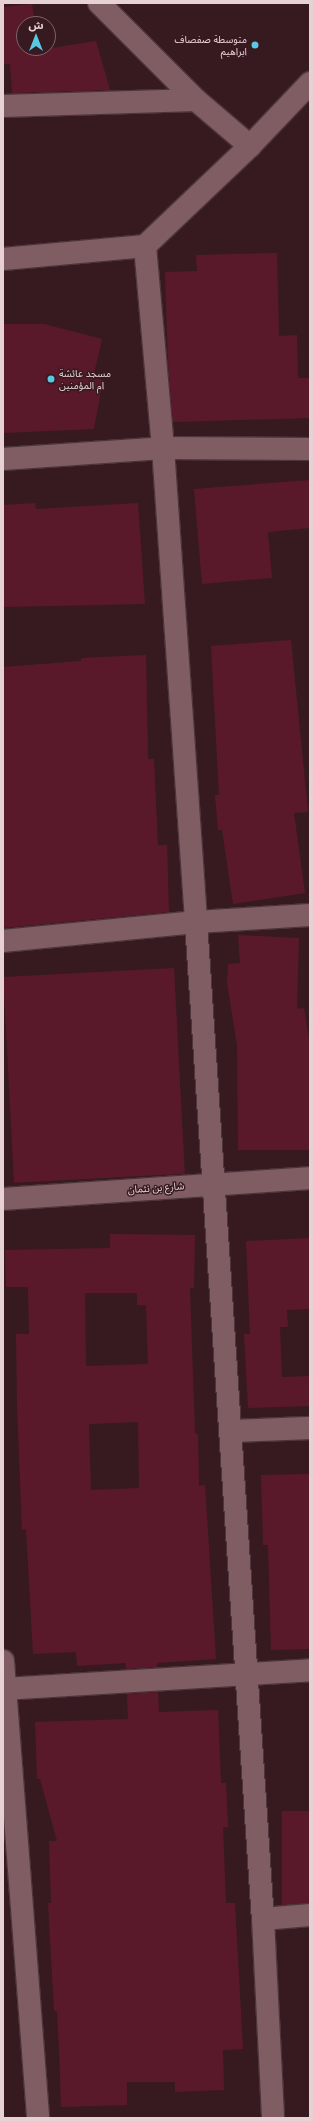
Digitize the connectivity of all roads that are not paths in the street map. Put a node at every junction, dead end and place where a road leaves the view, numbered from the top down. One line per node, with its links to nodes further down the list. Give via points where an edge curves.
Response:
1 (99, 3): 3 (street)
2 (310, 83): 5 (street)
3 (196, 100): 4 (street); 5 (street)
4 (3, 106)
5 (250, 146): 6 (street)
6 (145, 246): 7 (street); 8 (street)
7 (3, 259)
8 (163, 448): 9 (street); 10 (street); 12 (street)
9 (310, 449)
10 (3, 459)
11 (310, 915): 12 (street)
12 (196, 922): 13 (street); 15 (street)
13 (3, 941)
14 (310, 1178): 15 (street, شارع بن نثمان)
15 (214, 1184): 16 (street, شارع بن نثمان); 18 (street)
16 (3, 1198)
17 (310, 1428): 18 (street)
18 (230, 1431): 21 (street)
19 (3, 1661): 22 (street)
20 (310, 1670): 21 (street)
21 (245, 1676): 22 (street); 24 (street)
22 (4, 1689): 25 (street)
23 (310, 1915): 24 (street)
24 (263, 1919): 26 (street)
25 (38, 2118)
26 (273, 2118)

